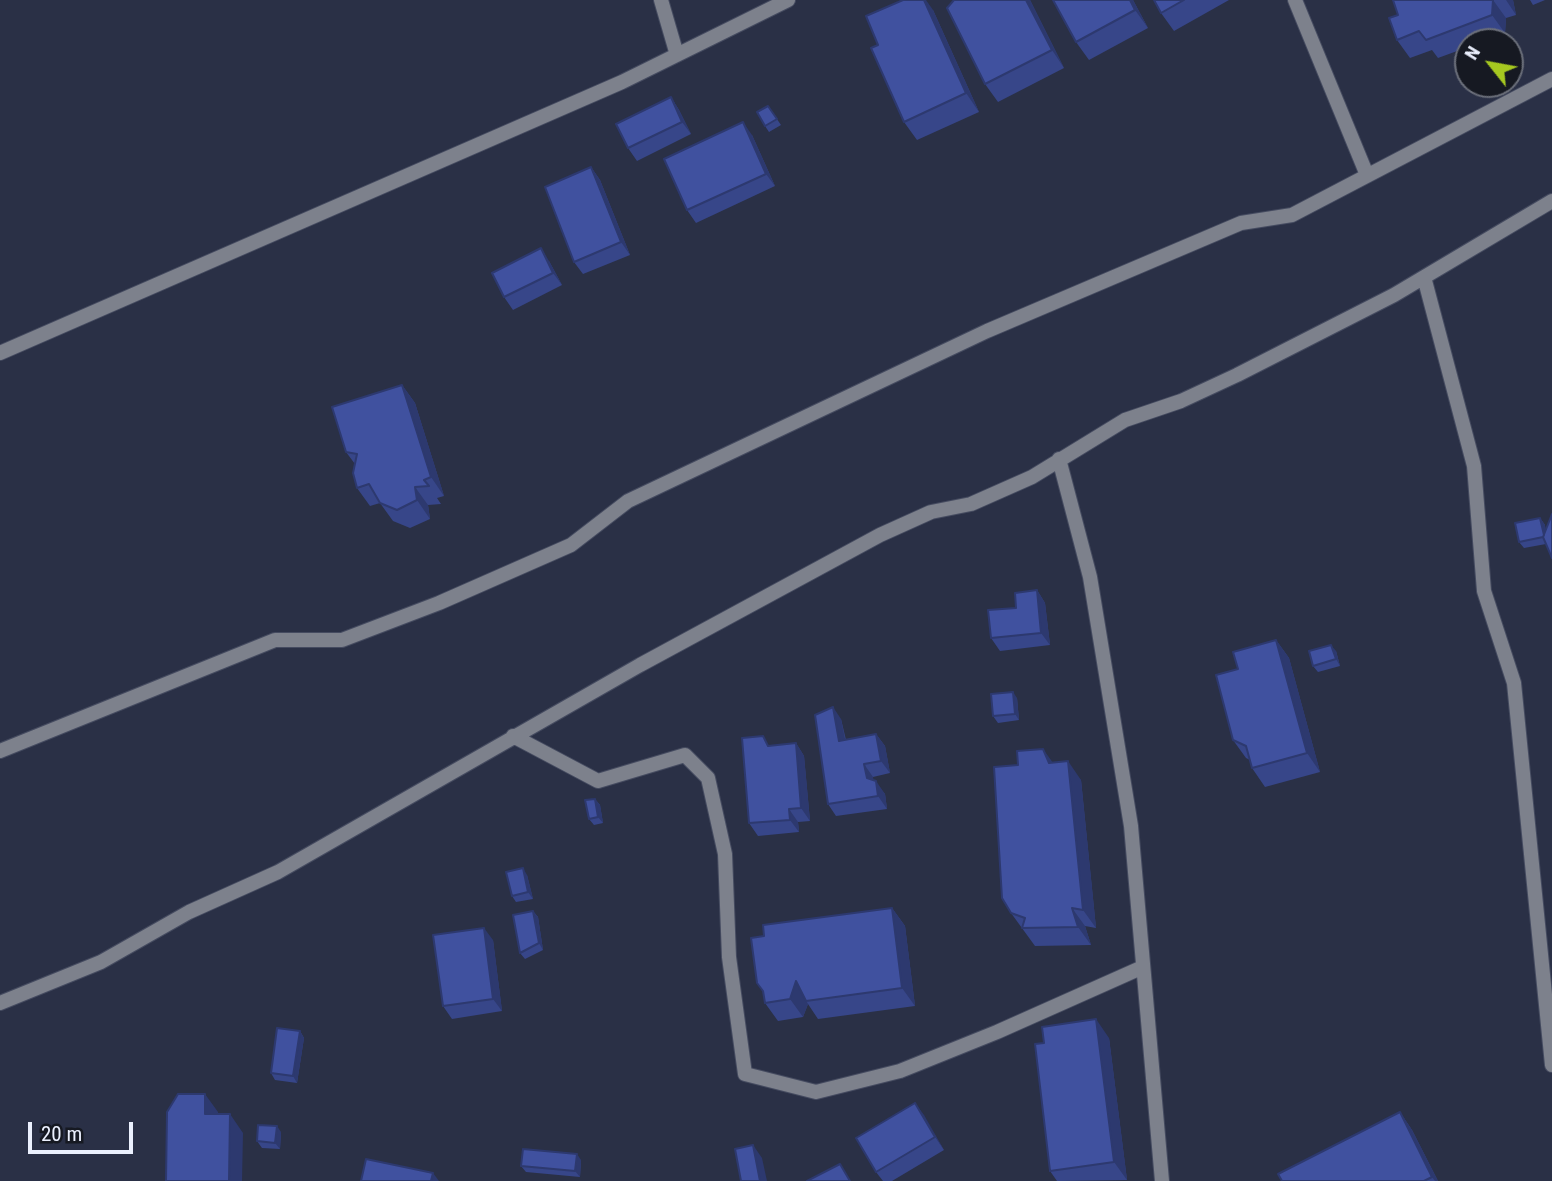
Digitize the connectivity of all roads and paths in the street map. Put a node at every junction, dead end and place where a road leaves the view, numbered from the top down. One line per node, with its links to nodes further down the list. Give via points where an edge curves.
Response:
1 (661, 0): 4 (street)
2 (788, 0): 4 (street)
3 (1295, 0): 6 (street)
4 (677, 55): 9 (street)
5 (1552, 79): 6 (street)
6 (1367, 175): 12 (street, via 1292,215 1241,223 987,331 628,501 571,545 439,603 342,640 275,639)
7 (1552, 201): 8 (street)
8 (1424, 276): 10 (street, via 1237,375 1125,420); 15 (street, via 1474,466 1484,591 1514,683)
9 (0, 353)
10 (1059, 459): 11 (street, via 1032,477 971,504 931,512 880,535); 13 (street, via 1090,578 1131,826)
11 (513, 737): 13 (street, via 598,780 685,755 708,778 725,854 729,957 745,1074 816,1092 900,1071); 14 (street, via 278,872 189,912 102,962)
12 (0, 751)
13 (1143, 967): 16 (street)
14 (0, 1003)
15 (1552, 1065)
16 (1162, 1181)

